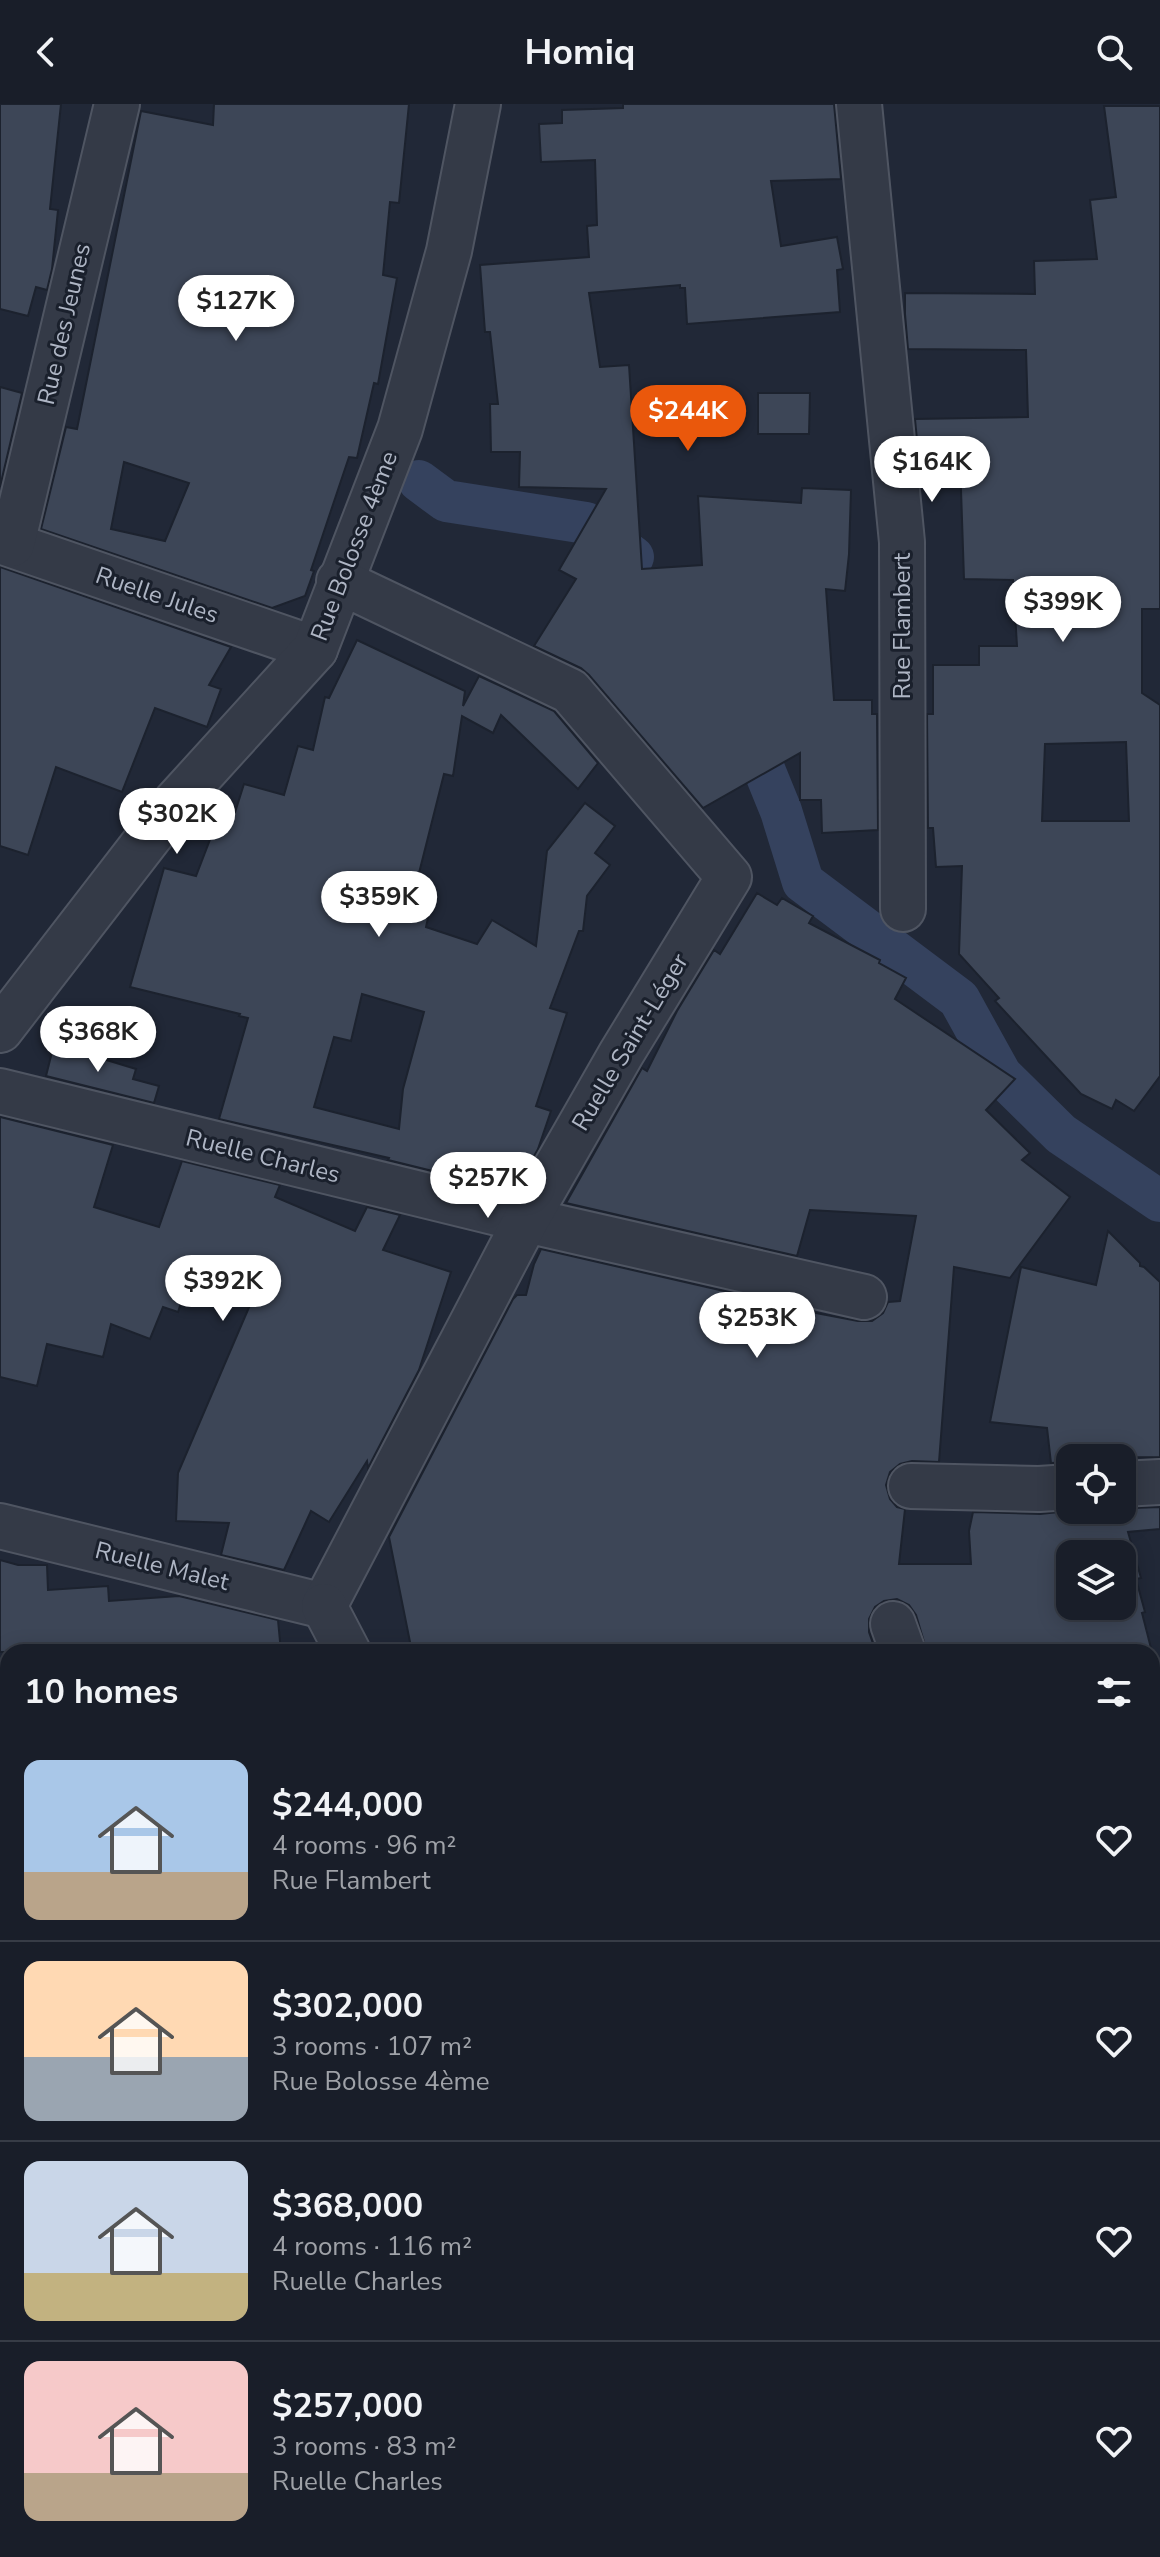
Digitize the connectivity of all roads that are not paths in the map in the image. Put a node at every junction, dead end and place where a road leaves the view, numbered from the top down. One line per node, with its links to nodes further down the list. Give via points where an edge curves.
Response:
1 (117, 104): 4 (street, Rue des Jeunes)
2 (478, 104): 5 (street, Rue Bolosse 4ème, via 449,251 400,429)
3 (859, 104): 7 (street, Rue Flambert, via 902,542)
4 (6, 542): 6 (street, Ruelle Jules)
5 (339, 581): 6 (street, Rue Bolosse 4ème); 10 (street, Ruelle Saint-Léger, via 570,691 729,877)
6 (315, 649): 8 (street, Rue Bolosse 4ème, via 176,802)
7 (903, 909)
8 (0, 1030)
9 (0, 1091): 10 (street, Ruelle Charles)
10 (526, 1220): 11 (street, Ruelle Charles); 17 (street, Ruelle Saint-Léger)
11 (864, 1297)
12 (1160, 1482): 13 (street)
13 (1136, 1483)
14 (911, 1486): 15 (street)
15 (1056, 1488)
16 (0, 1526): 17 (street, Ruelle Malet)
17 (324, 1606): 18 (street)
18 (344, 1644)

